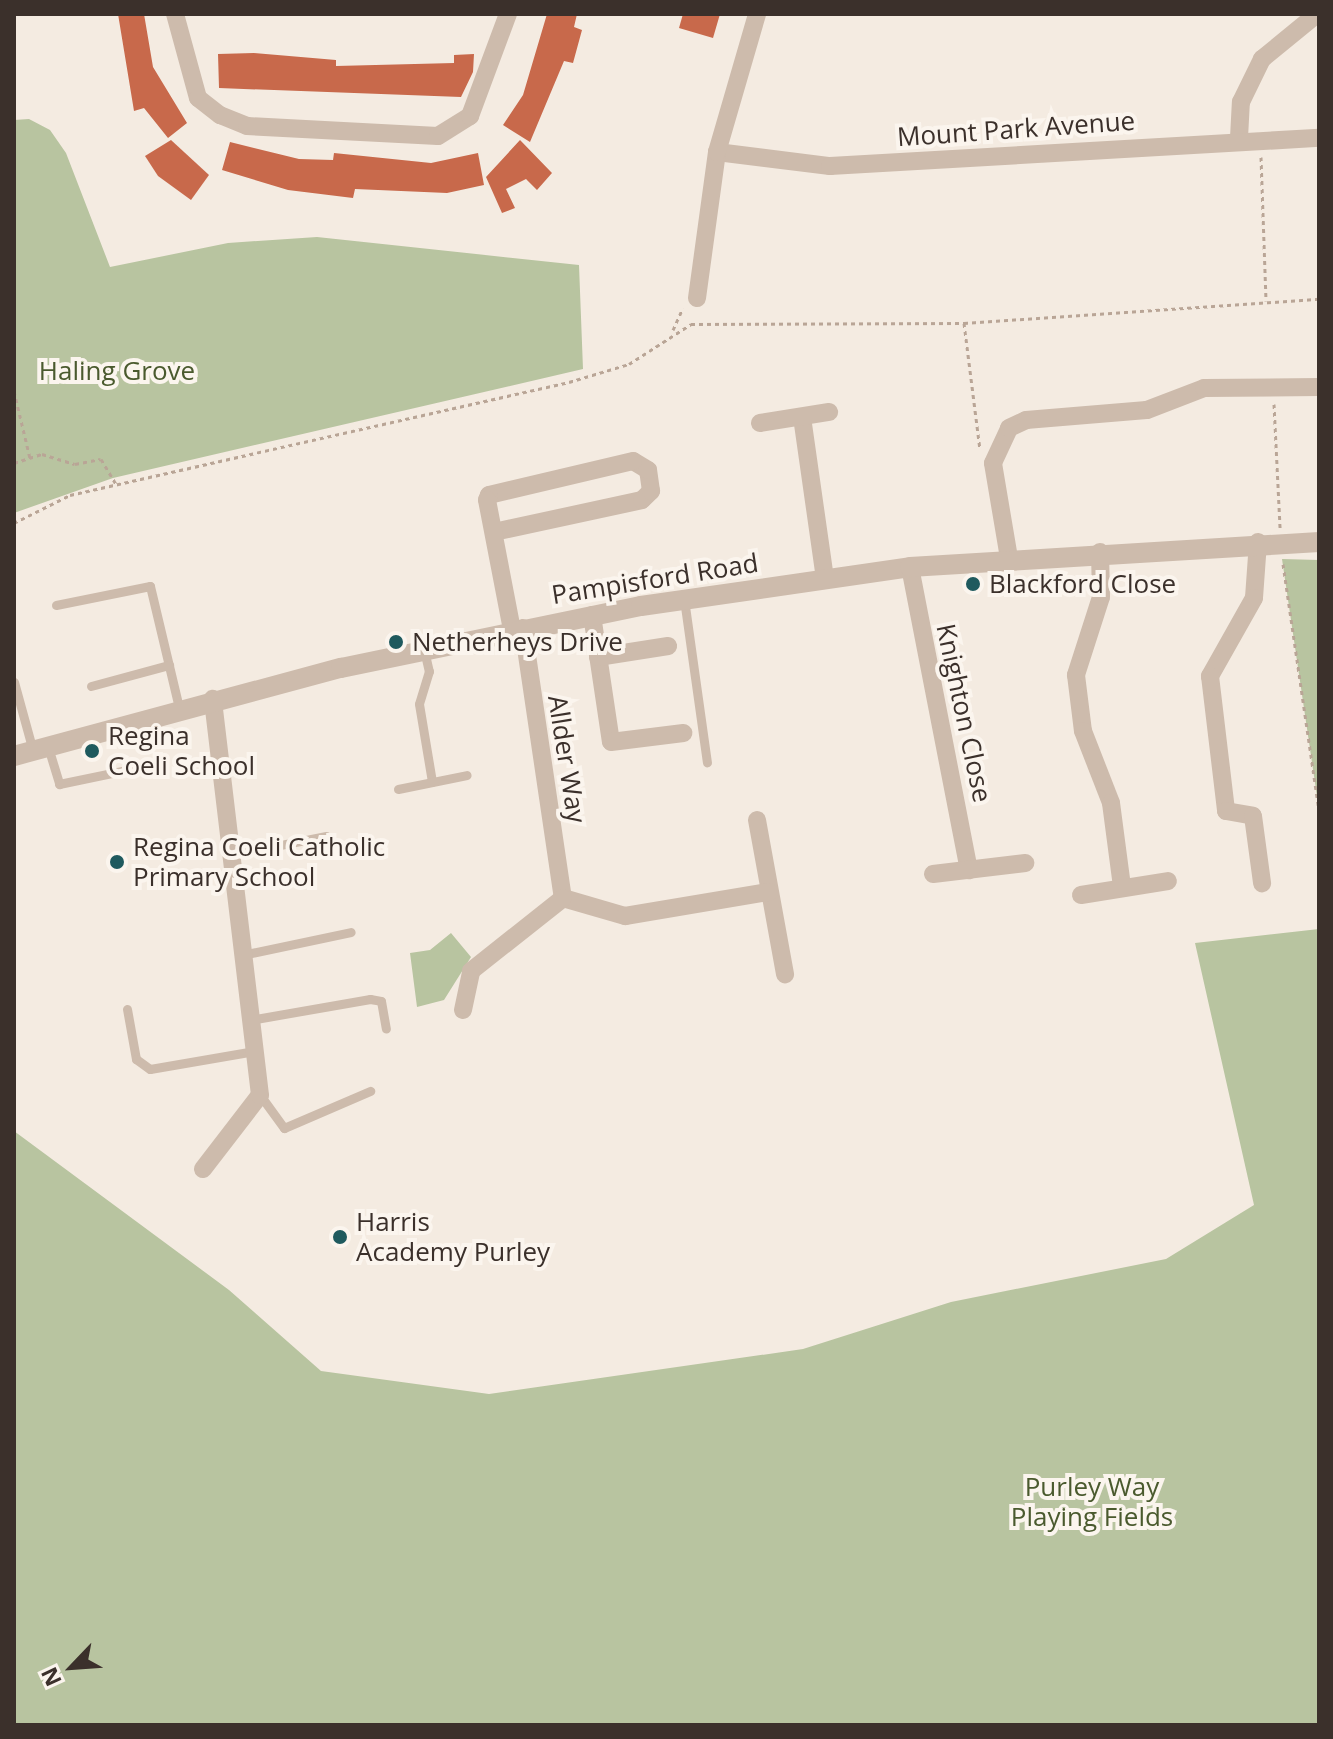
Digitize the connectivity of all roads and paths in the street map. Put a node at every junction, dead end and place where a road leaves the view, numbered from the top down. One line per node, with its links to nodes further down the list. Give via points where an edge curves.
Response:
1 (175, 14): 2 (street, via 198,98 220,115 247,126 438,136 470,116)
2 (508, 14)
3 (757, 14): 8 (street)
4 (1317, 14): 6 (street, via 1262,59 1241,102)
5 (1260, 137): 6 (street, Mount Park Avenue); 7 (street, Mount Park Avenue); 11 (path)
6 (1239, 138): 8 (street, Mount Park Avenue, via 846,166)
7 (1319, 138)
8 (717, 152): 9 (street)
9 (697, 298): 13 (path)
10 (1319, 299): 11 (path)
11 (1266, 302): 12 (path)
12 (964, 323): 13 (path, via 709,321); 22 (path, via 980,449)
13 (673, 330): 23 (path, via 629,364 569,382)
14 (1273, 386): 15 (street); 22 (street, via 1204,388 1147,410 1026,420 997,442); 27 (path)
15 (1319, 387)
16 (14, 391): 20 (path)
17 (829, 412): 18 (street)
18 (802, 417): 19 (street); 32 (street)
19 (760, 423)
20 (30, 458): 21 (path); 23 (path, via 75,464 101,459)
21 (14, 463)
22 (993, 463): 30 (street)
23 (116, 484): 24 (path, via 70,495)
24 (14, 523)
25 (494, 532): 25 (street, via 642,500 651,491 648,470 633,461 499,488 487,500); 36 (street)
26 (1258, 542): 27 (street, Pampisford Road); 29 (street, Pampisford Road); 60 (street, via 1254,598 1210,676 1226,811 1253,816)
27 (1281, 542): 28 (street, Pampisford Road); 52 (path)
28 (1319, 542)
29 (1100, 552): 30 (street, Pampisford Road); 61 (street, via 1101,597 1076,675 1083,731 1111,803)
30 (1009, 558): 31 (street, Pampisford Road)
31 (910, 567): 32 (street, Pampisford Road); 57 (street, Knighton Close)
32 (825, 578): 33 (street, Pampisford Road)
33 (684, 599): 35 (street, Pampisford Road); 47 (lane)
34 (56, 605): 40 (lane, via 150,586)
35 (592, 615): 36 (street, Pampisford Road); 39 (street)
36 (518, 629): 38 (street, Pampisford Road); 64 (street, Allder Way)
37 (668, 646): 39 (street)
38 (424, 649): 43 (street, Pampisford Road); 50 (lane, via 429,671 419,704)
39 (598, 657): 45 (street, via 611,742)
40 (169, 665): 42 (lane); 44 (lane)
41 (14, 682): 46 (lane)
42 (91, 686)
43 (213, 699): 44 (street, Pampisford Road); 55 (street)
44 (179, 708): 46 (street, Pampisford Road)
45 (683, 733)
46 (32, 751): 48 (lane, via 59,784)
47 (707, 762)
48 (156, 764)
49 (467, 775): 50 (lane)
50 (432, 782): 51 (lane)
51 (398, 789)
52 (1319, 810)
53 (757, 820): 62 (street)
54 (326, 836): 55 (lane)
55 (235, 854): 66 (street)
56 (1025, 863): 57 (street)
57 (969, 870): 58 (street)
58 (933, 874)
59 (1168, 881): 61 (street)
60 (1262, 883)
61 (1122, 887): 63 (street)
62 (769, 892): 64 (street, via 625,916); 67 (street)
63 (1081, 895)
64 (563, 898): 69 (street, via 471,971)
65 (351, 932): 66 (lane)
66 (242, 955): 70 (street)
67 (785, 974)
68 (127, 1009): 72 (lane, via 136,1059 150,1069)
69 (463, 1010)
70 (250, 1020): 71 (lane, via 370,999 381,1001); 72 (street)
71 (386, 1029)
72 (254, 1051): 74 (street)
73 (370, 1091): 74 (lane, via 284,1128)
74 (260, 1095): 75 (street)
75 (203, 1169)

